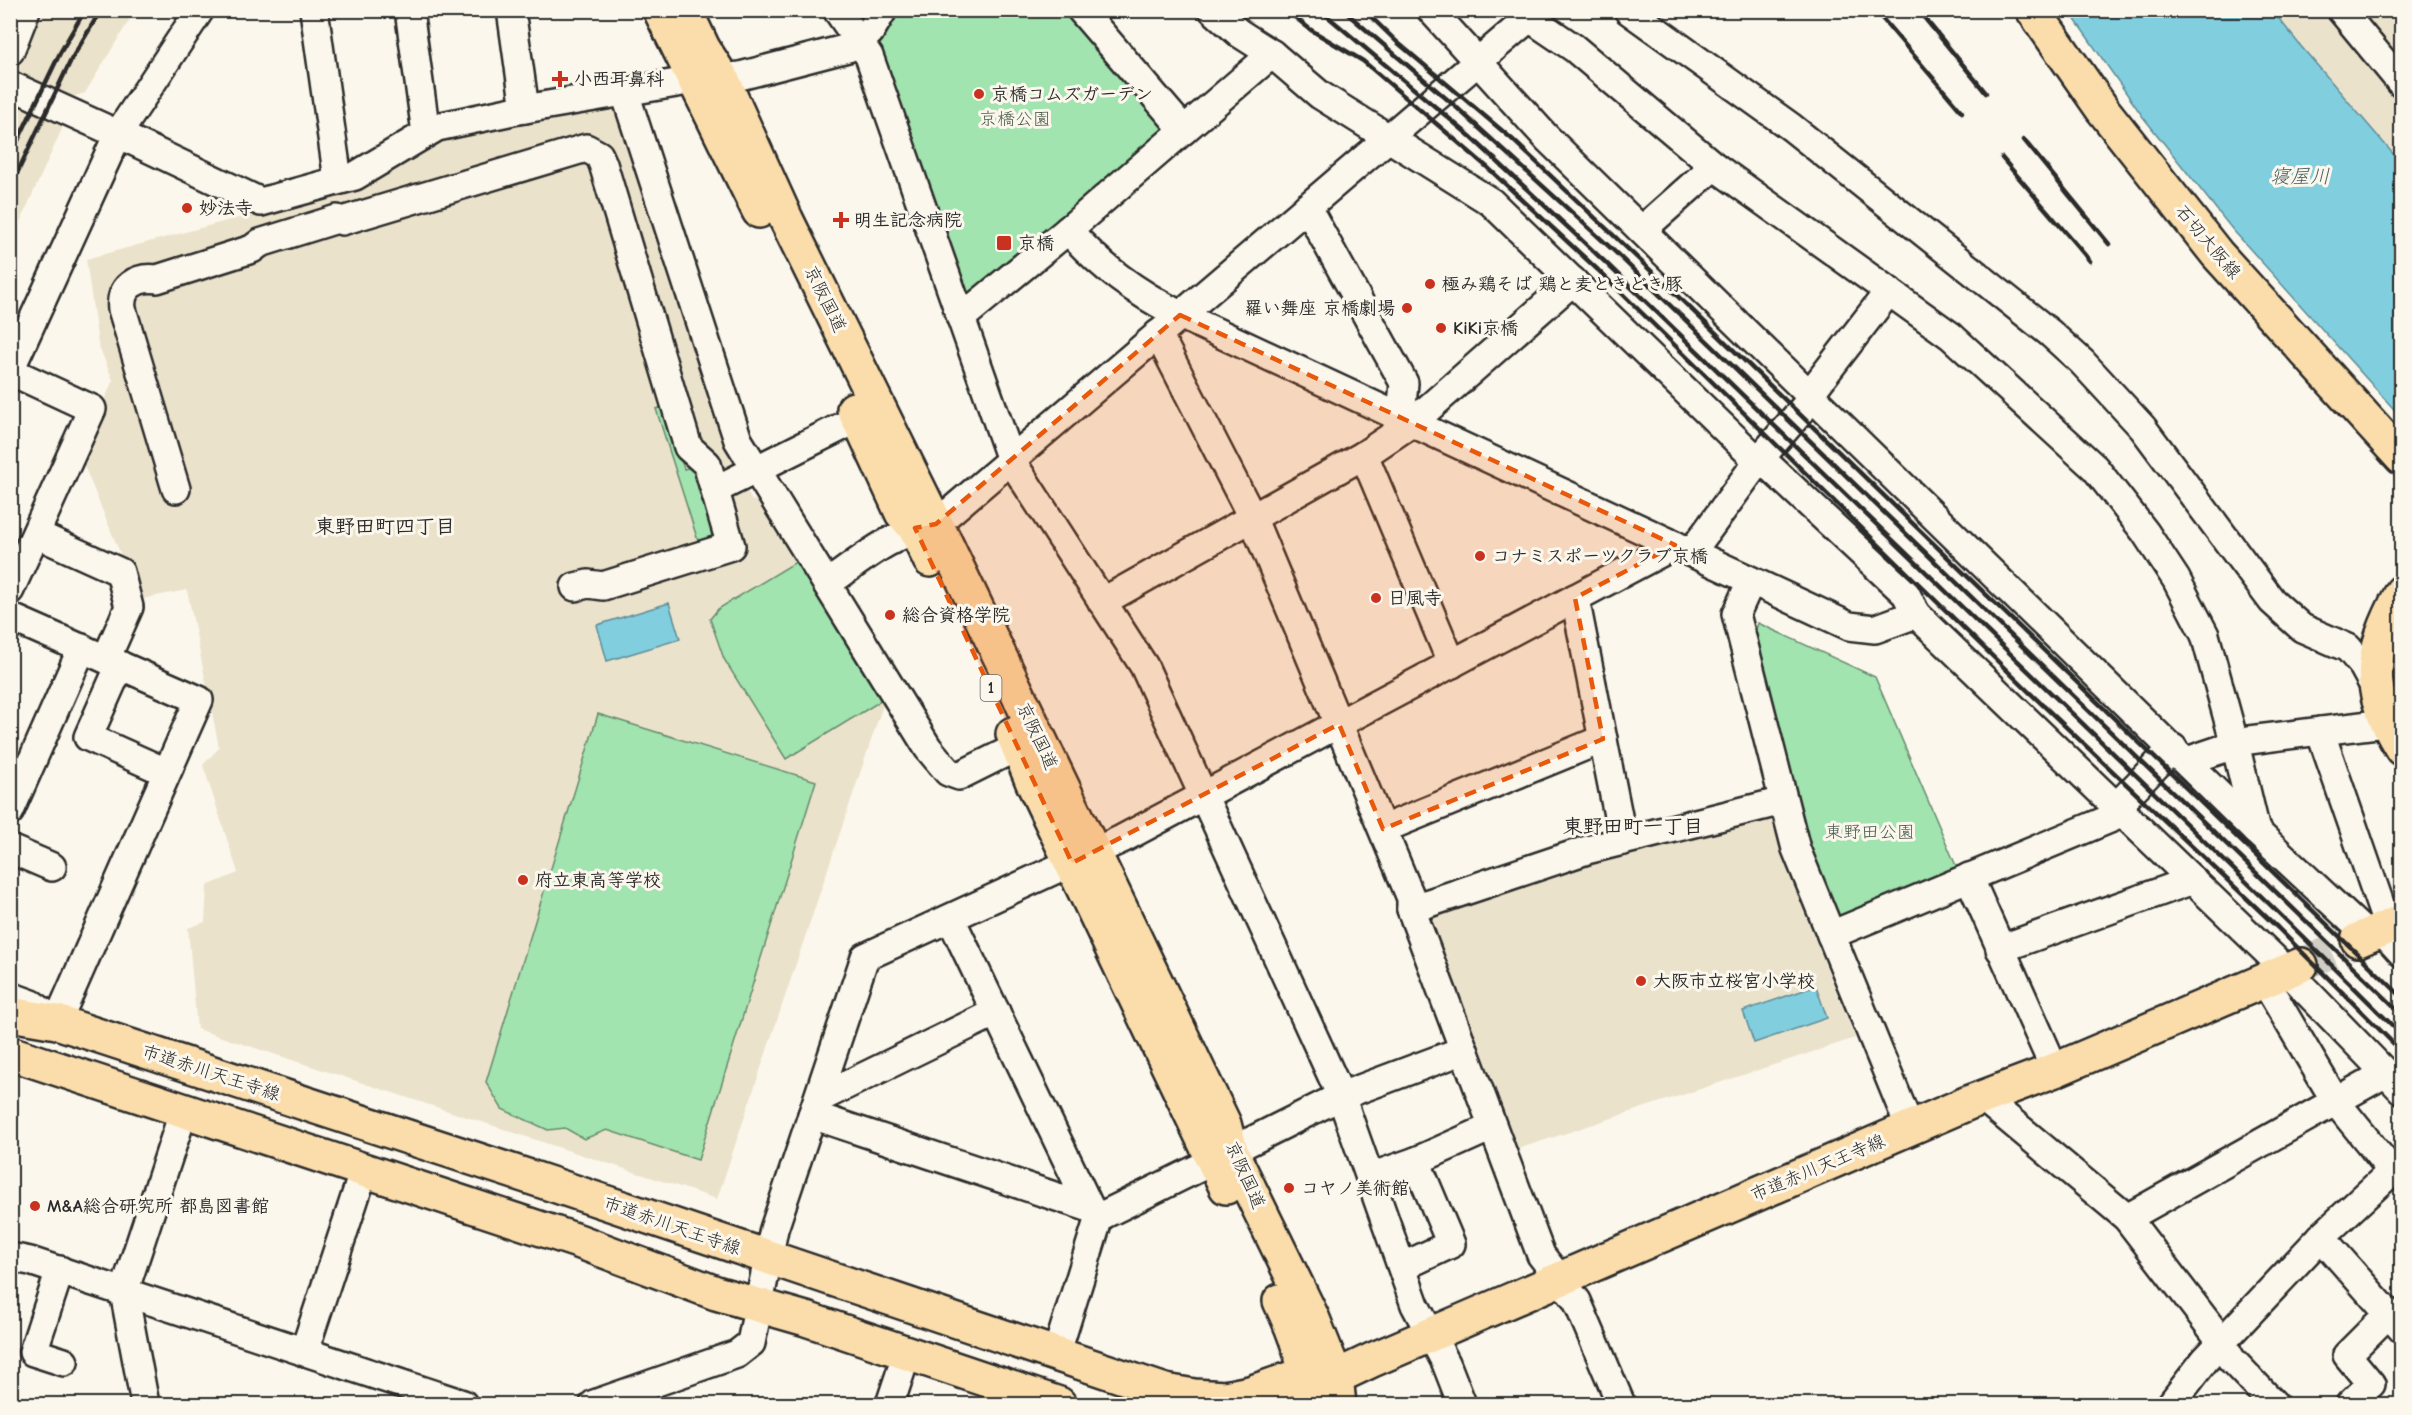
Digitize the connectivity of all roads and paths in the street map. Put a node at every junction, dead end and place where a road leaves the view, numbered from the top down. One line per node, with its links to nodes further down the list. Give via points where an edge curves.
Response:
1 (26, 10): 18 (street)
2 (200, 10): 28 (street)
3 (314, 10): 31 (street)
4 (409, 10): 27 (street)
5 (511, 10): 25 (street)
6 (660, 10): 21 (main road, 京阪国道 / 1)
7 (685, 10): 21 (main road, 京阪国道 / 1, via 703,48)
8 (837, 10): 17 (street)
9 (883, 10): 17 (street, via 870,32)
10 (1081, 10): 26 (street)
11 (1214, 10): 19 (street, via 1239,33)
12 (1431, 10): 20 (street)
13 (1628, 10): 68 (street, via 1791,127 2058,340 2143,428 2272,601 2302,628 2348,648)
14 (2033, 10): 47 (main road, 石切大阪線, via 2103,110 2217,254)
15 (2345, 12): 22 (street)
16 (1523, 14): 20 (street); 30 (street, via 1574,48)
17 (859, 41): 21 (street, via 848,48 740,76); 40 (street, via 869,56)
18 (10, 51)
19 (1272, 54): 26 (street); 29 (street, via 1320,95)
20 (1477, 63): 29 (street); 34 (street)
21 (708, 79): 24 (street); 44 (main road, 京阪国道 / 1); 54 (main road, 京阪国道 / 1, via 792,230)
22 (2402, 84)
23 (10, 85): 28 (street)
24 (625, 93): 25 (street); 35 (street)
25 (525, 109): 27 (street, via 437,127)
26 (1184, 130): 33 (street)
27 (426, 133): 31 (street, via 355,176)
28 (118, 134): 31 (street, via 261,202); 42 (street)
29 (1388, 138): 32 (street); 36 (street, via 1491,202)
30 (1714, 166): 34 (street); 38 (street)
31 (338, 180)
32 (1307, 207): 39 (street); 45 (street, via 1404,382 1402,405)
33 (1068, 230): 39 (street, via 1111,273); 40 (street)
34 (1642, 230): 43 (street)
35 (682, 269): 37 (street); 50 (street, via 738,440)
36 (1573, 281): 45 (street); 49 (street)
37 (639, 283): 51 (street, via 599,155 586,148 342,221 337,219 157,279 149,277 131,284 122,296 122,309); 52 (street, via 688,447 707,464)
38 (1889, 291): 43 (street, via 1815,387); 73 (street, via 1951,336 2050,425 2095,468 2145,532 2176,579 2205,635)
39 (1180, 315): 41 (street); 45 (street)
40 (961, 318): 48 (street)
41 (1158, 334): 48 (street); 53 (street)
42 (10, 370): 55 (street, via 92,409)
43 (1813, 397): 49 (street); 75 (street)
44 (859, 418): 50 (street); 54 (main road, 京阪国道 / 1, via 902,513)
45 (1413, 422): 46 (street); 56 (street)
46 (1364, 455): 53 (street); 67 (street)
47 (2402, 458)
48 (1011, 460): 54 (street); 63 (street)
49 (1758, 461): 56 (street); 64 (street, via 1771,468 1906,594)
50 (755, 469): 52 (street); 58 (street)
51 (176, 489)
52 (715, 490): 59 (street, via 731,546 603,585)
53 (1252, 517): 63 (street); 69 (street)
54 (926, 526): 58 (street, via 892,538); 74 (main road, 京阪国道 / 1); 85 (main road, 京阪国道 / 1)
55 (36, 534): 60 (street); 66 (street, via 120,572 129,607)
56 (1683, 549): 57 (street); 62 (street)
57 (1751, 581): 64 (street, via 1858,628 1875,629); 78 (street, via 1736,614)
58 (827, 584): 74 (street, via 928,748 948,772 959,776)
59 (575, 587)
60 (10, 590)
61 (2402, 592): 68 (main road, via 2380,637)
62 (1575, 598): 67 (street); 72 (street)
63 (1102, 602): 77 (street, via 1144,666)
64 (1916, 614): 79 (street)
65 (10, 617): 66 (street)
66 (103, 657): 76 (street, via 88,736); 76 (street, via 200,700); 80 (street)
67 (1452, 664): 69 (street)
68 (2375, 688): 71 (main road)
69 (1340, 724): 77 (street); 81 (street)
70 (2320, 731): 71 (street); 73 (street); 92 (street)
71 (2393, 736)
72 (1604, 739): 81 (street); 83 (street)
73 (2234, 744): 75 (street, via 2224,750); 82 (street)
74 (1019, 747): 85 (main road, 京阪国道 / 1, via 1033,783)
75 (2180, 755): 79 (street); 82 (street)
76 (166, 772): 98 (street)
77 (1203, 796): 85 (street); 103 (street)
78 (1783, 801): 83 (street); 91 (street, via 1796,849)
79 (2121, 809): 87 (street); 88 (street)
80 (10, 811)
81 (1383, 829): 89 (street, via 1411,898)
82 (2256, 831): 92 (street)
83 (1623, 841): 89 (street)
84 (10, 849): 86 (street)
85 (1082, 858): 90 (street); 110 (main road, 京阪国道 / 1)
86 (52, 867)
87 (1970, 877): 91 (street); 93 (street)
88 (2193, 880): 93 (street); 94 (street)
89 (1411, 909): 99 (street)
90 (951, 919): 96 (street); 106 (street, via 865,957)
91 (1831, 935): 109 (street)
92 (2383, 935)
93 (2000, 949): 101 (street)
94 (2284, 972): 101 (main road, 市道赤川天王寺線); 102 (street); 105 (street)
95 (10, 996): 98 (street, via 32,1004)
96 (996, 1012): 106 (street); 115 (street)
97 (10, 1014): 98 (main road, 市道赤川天王寺線)
98 (57, 1022): 119 (main road, 市道赤川天王寺線)
99 (1464, 1050): 103 (street); 108 (street)
100 (10, 1053): 107 (main road)
101 (2055, 1070): 104 (main road, 市道赤川天王寺線)
102 (2394, 1082): 105 (street)
103 (1341, 1096): 110 (street); 114 (street)
104 (1982, 1097): 109 (main road, 市道赤川天王寺線); 116 (street)
105 (2336, 1102): 112 (street); 116 (street)
106 (815, 1107): 115 (street); 119 (street, via 774,1229)
107 (184, 1110): 113 (main road); 123 (street)
108 (1492, 1127): 111 (street); 122 (street, via 1541,1255)
109 (1910, 1128): 122 (main road, 市道赤川天王寺線)
110 (1222, 1156): 115 (street); 132 (main road, 京阪国道 / 1)
111 (1416, 1161): 114 (street); 120 (street, via 1451,1244)
112 (2397, 1167): 117 (street)
113 (364, 1170): 124 (main road); 128 (street)
114 (1370, 1177): 120 (street)
115 (1095, 1213): 130 (street)
116 (2127, 1218): 127 (street)
117 (2321, 1237): 125 (street); 127 (street)
118 (10, 1257): 121 (street)
119 (769, 1257): 124 (street); 130 (main road, 市道赤川天王寺線)
120 (1401, 1267): 126 (street)
121 (60, 1270): 123 (street); 131 (street, via 33,1352)
122 (1560, 1280): 126 (main road, 市道赤川天王寺線); 139 (street, via 1577,1301)
123 (124, 1292): 128 (street); 133 (street)
124 (759, 1306): 129 (main road); 135 (street, via 751,1343 743,1351)
125 (2395, 1322): 142 (street, via 2347,1355 2371,1384)
126 (1431, 1335): 132 (main road, 市道赤川天王寺線); 138 (street)
127 (2222, 1342): 140 (street); 141 (street, via 2231,1359)
128 (304, 1352): 134 (street)
129 (907, 1353): 136 (street); 137 (main road)
130 (1056, 1354): 132 (main road, 市道赤川天王寺線, via 1165,1391 1194,1396)
131 (64, 1362)
132 (1317, 1394)
133 (145, 1404)
134 (463, 1404)
135 (594, 1404)
136 (890, 1404)
137 (1059, 1404)
138 (1462, 1404)
139 (1621, 1404)
140 (2171, 1404)
141 (2274, 1404)
142 (2350, 1404)

